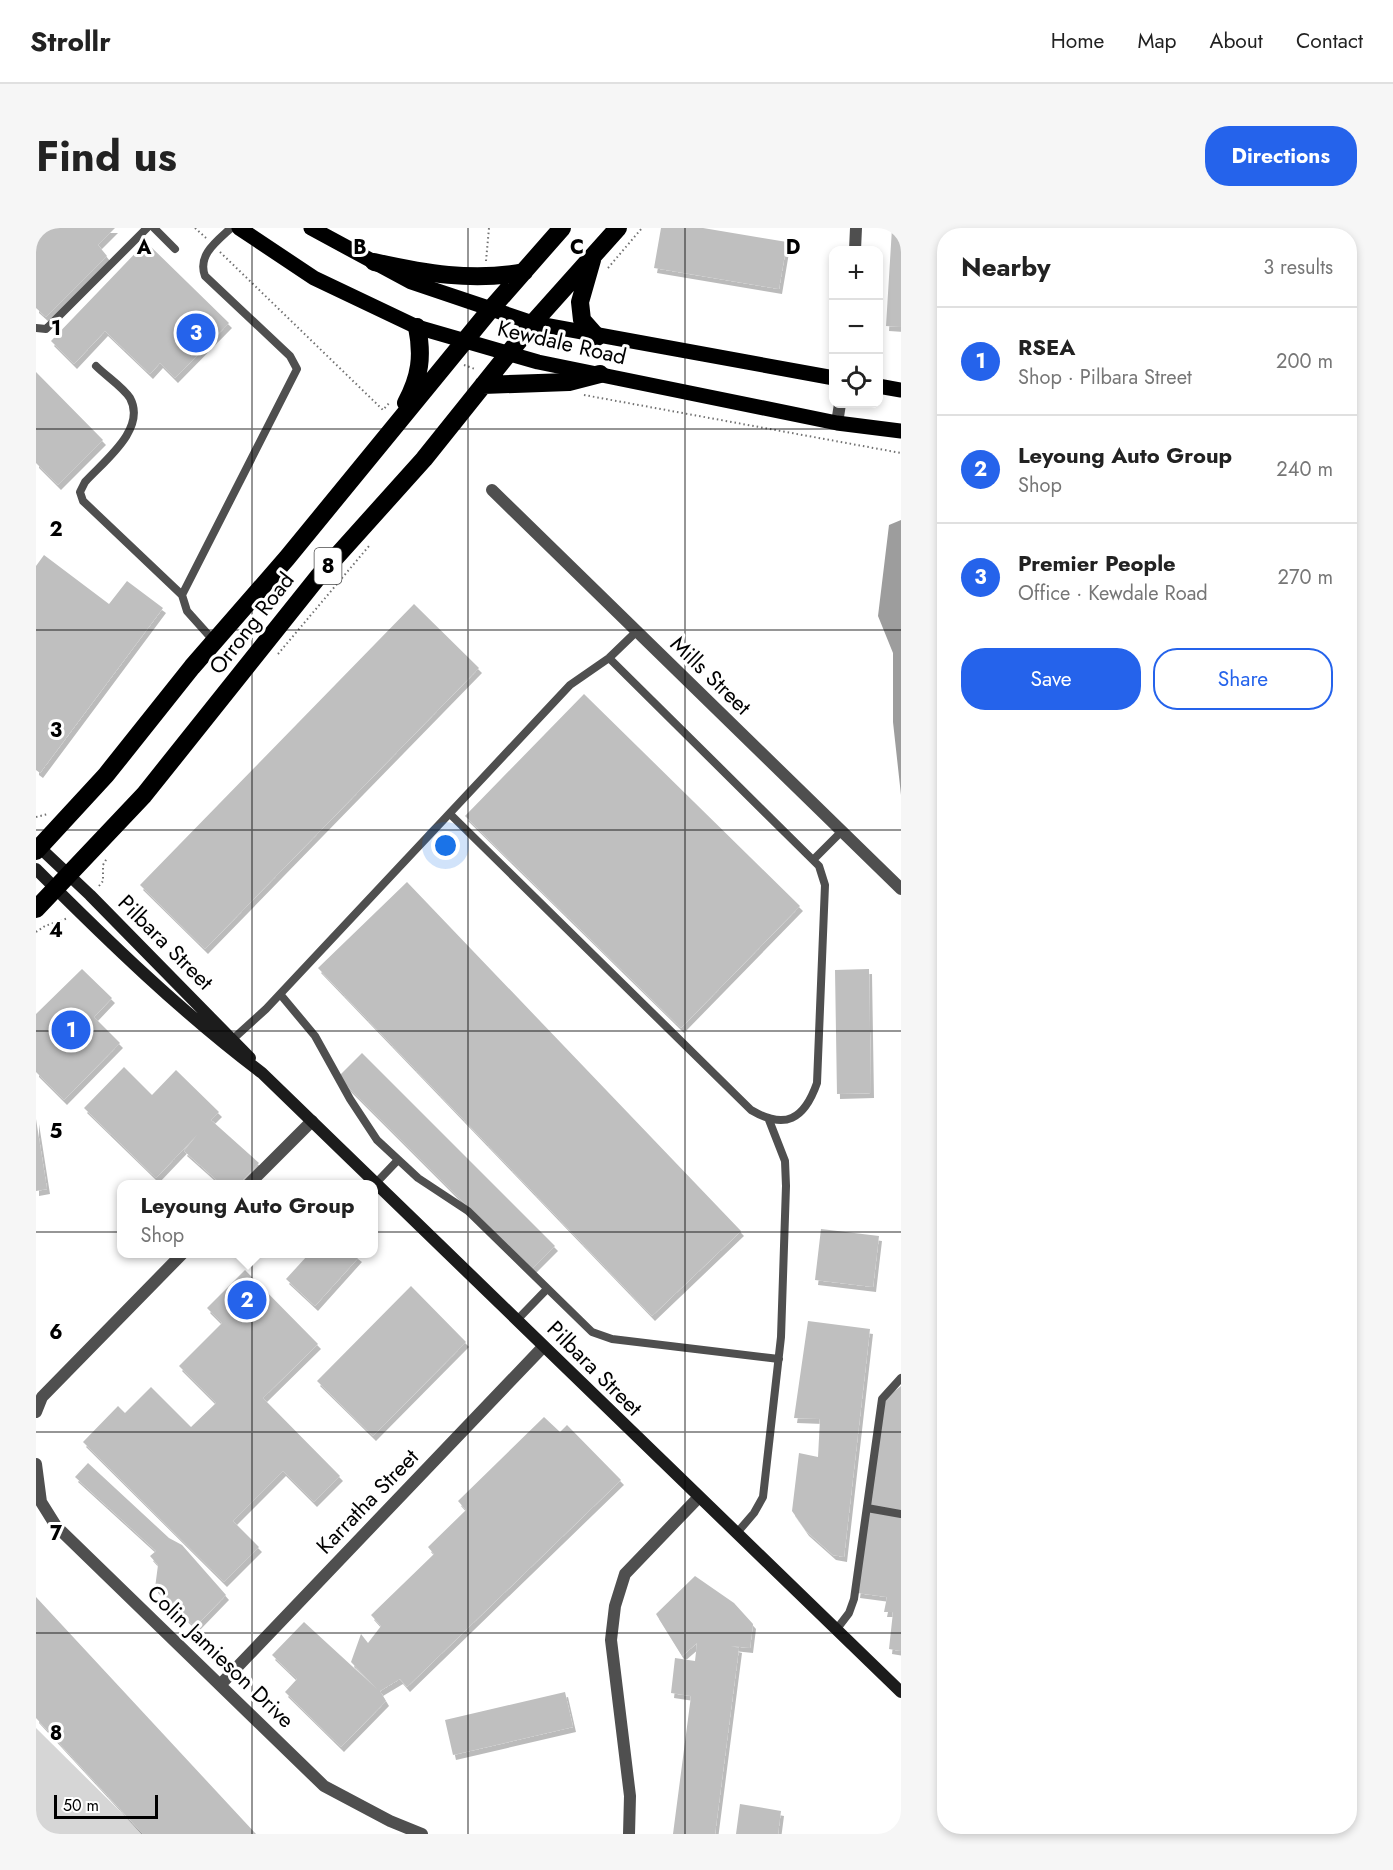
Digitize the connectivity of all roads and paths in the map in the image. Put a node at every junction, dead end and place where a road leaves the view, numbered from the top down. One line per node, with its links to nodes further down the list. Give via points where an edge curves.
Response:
1 (147, 228): 19 (lane, via 46,329)
2 (154, 228): 12 (lane)
3 (195, 228): 10 (path)
4 (231, 228): 10 (lane)
5 (238, 228): 18 (main road, Kewdale Road, via 314,278)
6 (311, 228): 14 (main road, Kewdale Road)
7 (562, 228): 15 (highway, Orrong Road / 8)
8 (618, 228): 13 (highway, Orrong Road / 8)
9 (856, 228): 11 (street)
10 (213, 246): 30 (path, via 383,410); 38 (lane, via 203,258 205,276 290,356 297,369)
11 (855, 246)
12 (175, 249)
13 (593, 256): 17 (highway, Orrong Road / 8); 20 (highway, via 580,302 582,320)
14 (374, 262): 15 (highway, via 446,275 486,277); 16 (main road, Kewdale Road, via 411,282)
15 (524, 272): 16 (highway, Orrong Road / 8)
16 (490, 310): 17 (main road, Kewdale Road); 21 (highway, Orrong Road / 8)
17 (534, 323): 20 (main road, Kewdale Road); 22 (highway, Orrong Road / 8)
18 (417, 327): 21 (main road, Kewdale Road); 33 (highway, via 420,369)
19 (36, 328)
20 (597, 337): 25 (main road, Kewdale Road)
21 (466, 342): 22 (main road, Kewdale Road); 33 (highway, Orrong Road / 8)
22 (508, 355): 24 (main road, Kewdale Road); 26 (highway, Orrong Road / 8)
23 (96, 366): 38 (lane, via 130,397 135,413 132,430 85,482 80,492 83,501)
24 (600, 375): 26 (highway, via 569,382); 32 (main road, Kewdale Road)
25 (829, 377)
26 (483, 385): 49 (highway, Orrong Road / 8, via 424,459 318,577)
27 (883, 387): 28 (main road)
28 (901, 390)
29 (577, 394): 35 (path)
30 (394, 397)
31 (839, 408): 32 (street)
32 (837, 423): 34 (main road, Kewdale Road)
33 (392, 429): 40 (highway, Orrong Road / 8)
34 (901, 431)
35 (901, 453)
36 (492, 490): 39 (street, Mills Street)
37 (372, 542): 41 (path)
38 (182, 595): 40 (lane, via 187,611)
39 (637, 631): 42 (lane); 46 (street, Mills Street)
40 (214, 642): 45 (highway, Orrong Road / 8, via 106,775)
41 (275, 658)
42 (609, 658): 43 (lane, via 570,685); 50 (lane)
43 (450, 814): 59 (lane); 62 (lane, via 751,1110)
44 (37, 815): 45 (path)
45 (53, 819): 47 (highway, Orrong Road / 8)
46 (842, 831): 50 (lane); 54 (street, Mills Street)
47 (37, 847): 52 (main road, Pilbara Street)
48 (109, 856): 49 (path)
49 (96, 859): 52 (highway, Orrong Road / 8); 55 (path, via 103,881)
50 (814, 859): 62 (lane, via 825,885 817,1083 811,1102 801,1114 786,1120)
51 (36, 869): 53 (main road, Pilbara Street)
52 (69, 874): 53 (highway, Orrong Road / 8); 55 (main road, Pilbara Street)
53 (56, 888): 56 (highway, Orrong Road / 8); 57 (main road, Pilbara Street)
54 (901, 889)
55 (90, 895): 60 (main road, Pilbara Street)
56 (36, 909)
57 (77, 909): 58 (path, via 66,921); 61 (main road, Pilbara Street, via 217,1039)
58 (36, 932)
59 (280, 994): 60 (lane); 64 (lane, via 315,1036 364,1122)
60 (233, 1039): 61 (main road, Pilbara Street)
61 (262, 1073): 63 (main road, Pilbara Street)
62 (769, 1120): 73 (lane, via 785,1161 786,1186)
63 (312, 1121): 65 (street); 66 (main road, Pilbara Street)
64 (397, 1161): 67 (lane); 70 (lane, via 431,1189 468,1210)
65 (254, 1180)
66 (373, 1180)
67 (378, 1181)
68 (378, 1185): 71 (main road, Pilbara Street)
69 (178, 1258): 75 (street)
70 (547, 1289): 71 (lane); 73 (lane, via 602,1337)
71 (517, 1320): 72 (main road, Pilbara Street)
72 (543, 1347): 78 (main road, Pilbara Street); 83 (street, Karratha Street)
73 (778, 1359): 81 (lane, via 763,1497)
74 (901, 1378): 79 (lane, via 882,1399)
75 (39, 1394): 76 (street)
76 (36, 1412)
77 (36, 1464): 83 (street, Colin Jamieson Drive, via 41,1502 56,1526)
78 (698, 1498): 81 (main road, Pilbara Street); 86 (street, via 624,1574 615,1606 611,1640 630,1796)
79 (867, 1508): 80 (lane); 82 (lane, via 854,1599)
80 (901, 1514)
81 (735, 1534): 82 (main road, Pilbara Street)
82 (836, 1630): 84 (main road, Pilbara Street)
83 (221, 1684): 85 (street, Colin Jamieson Drive, via 324,1786)
84 (901, 1692)
85 (422, 1834)
86 (629, 1834)

